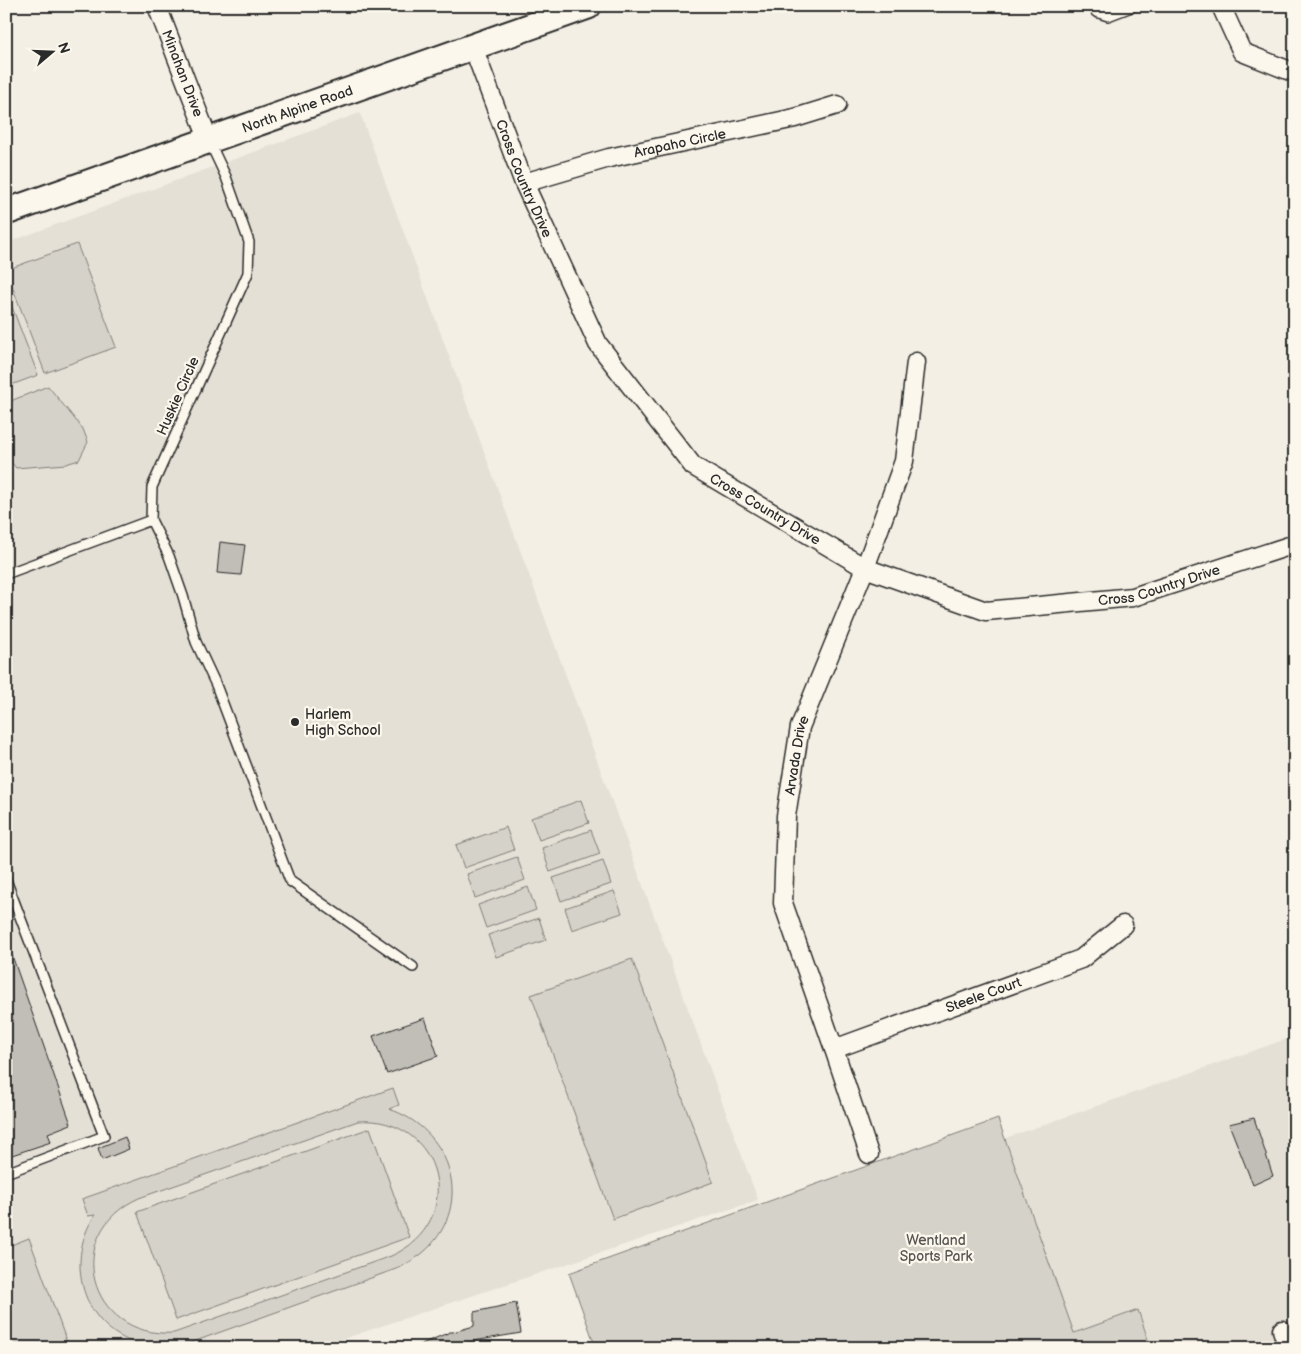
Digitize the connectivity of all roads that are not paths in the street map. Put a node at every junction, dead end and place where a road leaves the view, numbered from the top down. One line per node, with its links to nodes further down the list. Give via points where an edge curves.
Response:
1 (157, 6): 9 (street, Minahan Drive)
2 (588, 6): 6 (main road, North Alpine Road)
3 (1094, 6): 4 (lane, via 1096,12 1108,16)
4 (1134, 6)
5 (1221, 6): 7 (street, via 1242,52)
6 (473, 47): 9 (main road, North Alpine Road); 10 (street, Cross Country Drive)
7 (1295, 73)
8 (837, 105): 10 (street, Arapaho Circle, via 795,118 609,158)
9 (209, 141): 11 (main road, North Alpine Road); 13 (lane, Huskie Circle, via 226,177 249,242 248,273 152,487)
10 (524, 183): 15 (street, Cross Country Drive, via 598,344 693,466)
11 (6, 212)
12 (916, 362): 15 (street, Arvada Drive, via 904,461)
13 (151, 520): 16 (lane); 19 (lane, via 169,556 196,642 216,685 290,881)
14 (1295, 544): 15 (street, Cross Country Drive, via 1133,597 986,611)
15 (865, 568): 20 (street, Arvada Drive, via 800,727 786,816 783,903)
16 (6, 574)
17 (7, 885): 22 (lane, via 104,1136)
18 (1124, 925): 20 (street, Steele Court, via 1081,958)
19 (413, 967)
20 (834, 1049): 21 (street, Arvada Drive)
21 (869, 1154)
22 (6, 1173)
23 (1282, 1330): 24 (street)
24 (1288, 1348)

